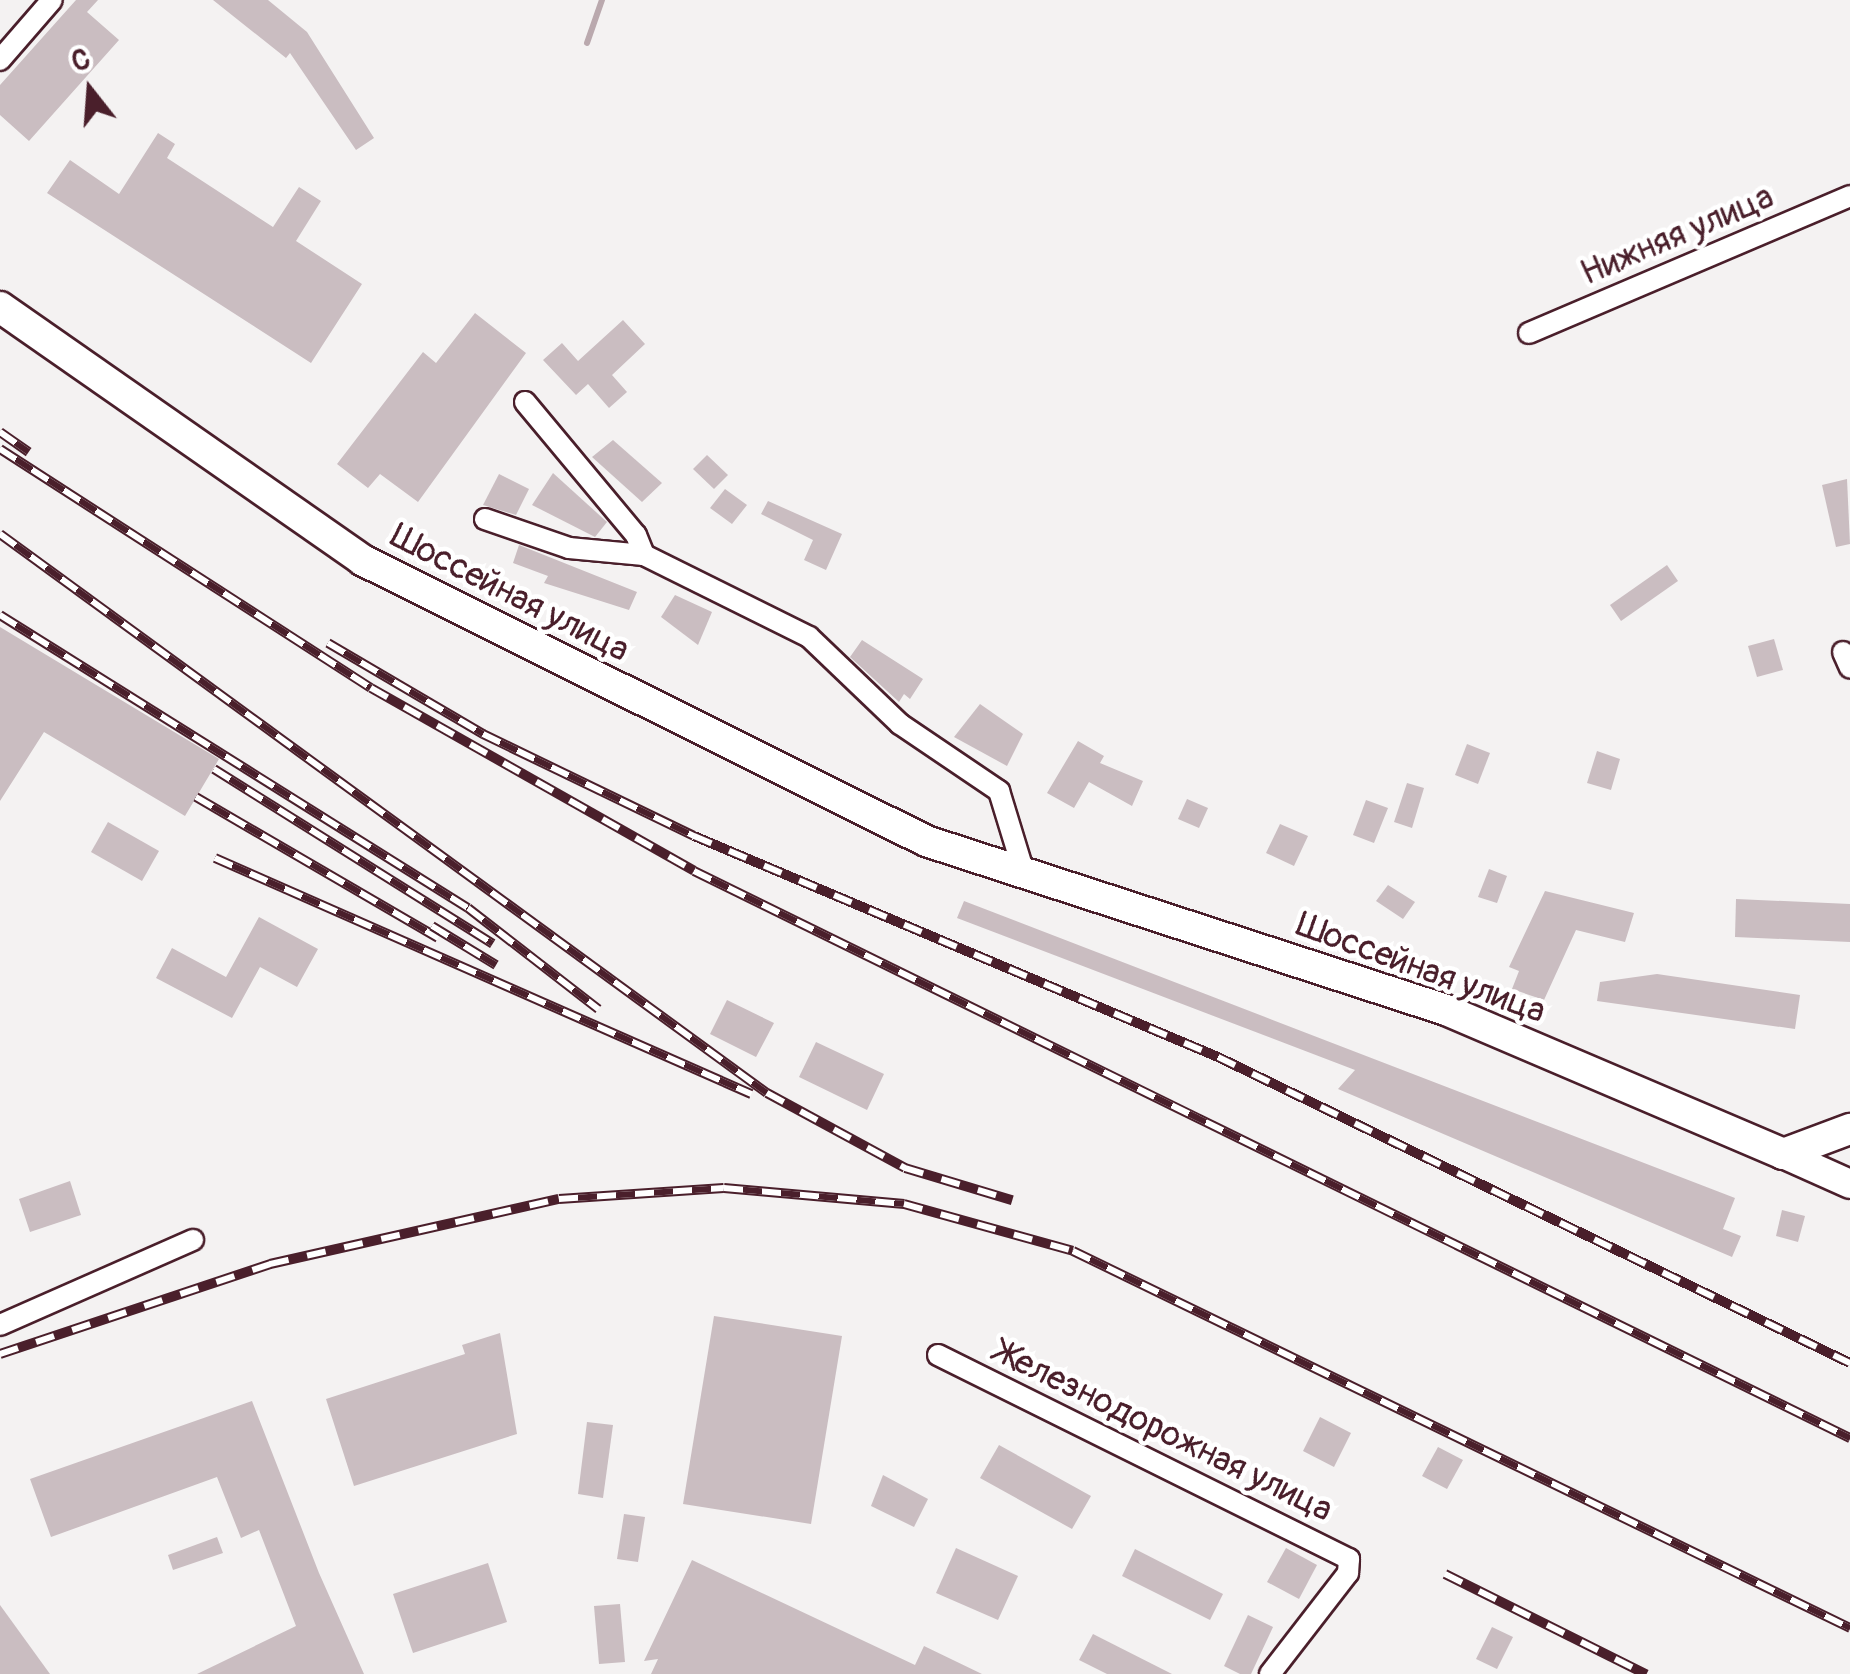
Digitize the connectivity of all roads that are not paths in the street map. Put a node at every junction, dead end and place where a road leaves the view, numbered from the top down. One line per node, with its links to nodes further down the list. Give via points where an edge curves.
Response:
1 (52, 0): 2 (street)
2 (0, 60)
3 (1850, 196): 5 (street, Нижняя улица)
4 (0, 306): 9 (main road, Шоссейная улица, via 362,560 926,841)
5 (1530, 333)
6 (525, 402): 8 (street, Шоссейная улица)
7 (485, 519): 8 (street, Шоссейная улица, via 569,548)
8 (644, 555): 9 (street, Шоссейная улица, via 809,637 900,724 999,791)
9 (1025, 876): 11 (main road, Шоссейная улица, via 1446,1010)
10 (1850, 1130): 11 (main road)
11 (1782, 1154): 12 (street)
12 (1850, 1184)
13 (193, 1240): 14 (street)
14 (0, 1325)
15 (938, 1355): 16 (street, Железнодорожная улица, via 1349,1559 1348,1573)
16 (1270, 1674)

